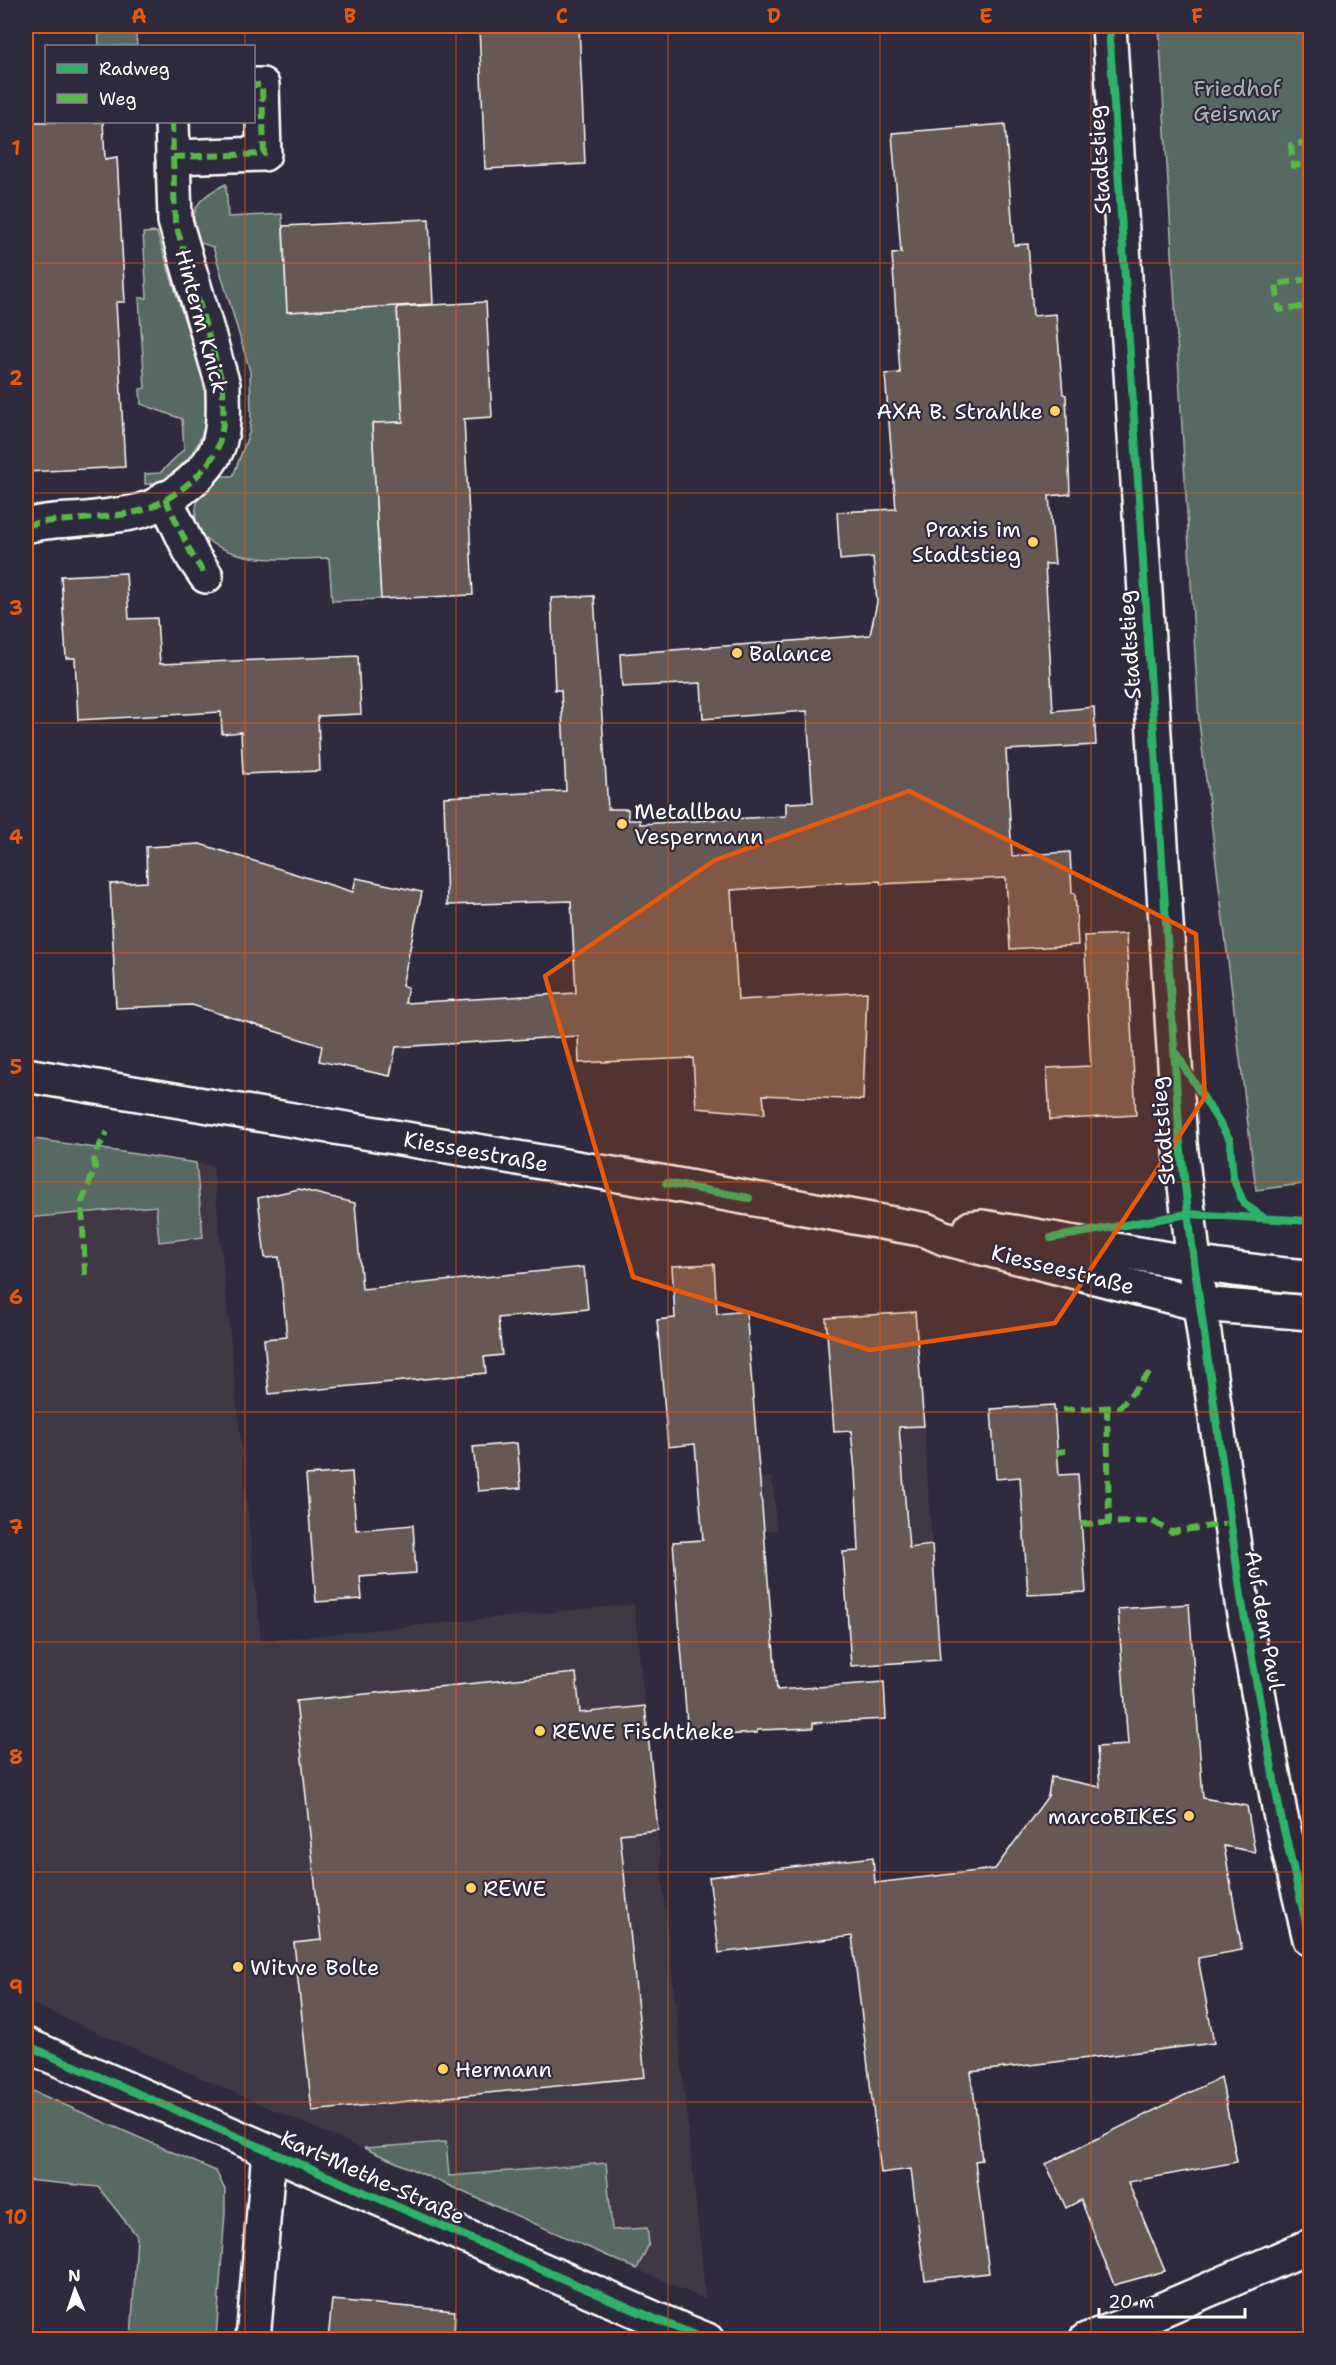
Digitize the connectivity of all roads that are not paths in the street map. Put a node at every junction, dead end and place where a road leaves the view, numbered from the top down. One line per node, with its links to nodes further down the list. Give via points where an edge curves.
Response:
1 (1109, 26): 10 (street, Stadtstieg, via 1173,1050)
2 (255, 85): 4 (street, via 262,85 264,154)
3 (172, 123): 4 (street, Hinterm Knick)
4 (173, 157): 5 (street, Hinterm Knick, via 175,221 222,385 224,413 220,443 201,474)
5 (165, 498): 6 (street, Hinterm Knick, via 140,511); 7 (street)
6 (26, 526)
7 (206, 576)
8 (26, 1075): 9 (street, Kiesseestraße)
9 (927, 1230): 10 (street, Kiesseestraße, via 982,1227); 12 (street, Kiesseestraße, via 944,1238)
10 (1194, 1262): 11 (street, Kiesseestraße); 12 (street)
11 (1311, 1276)
12 (1200, 1304): 13 (street, Kiesseestraße); 14 (street, Auf dem Paul, via 1242,1603 1280,1814)
13 (1311, 1313)
14 (1311, 1939)
15 (26, 2045): 16 (street, Karl-Methe-Straße)
16 (270, 2151): 18 (street); 19 (street, Karl-Methe-Straße)
17 (1311, 2246): 20 (street)
18 (253, 2340)
19 (707, 2340)
20 (1086, 2340)

